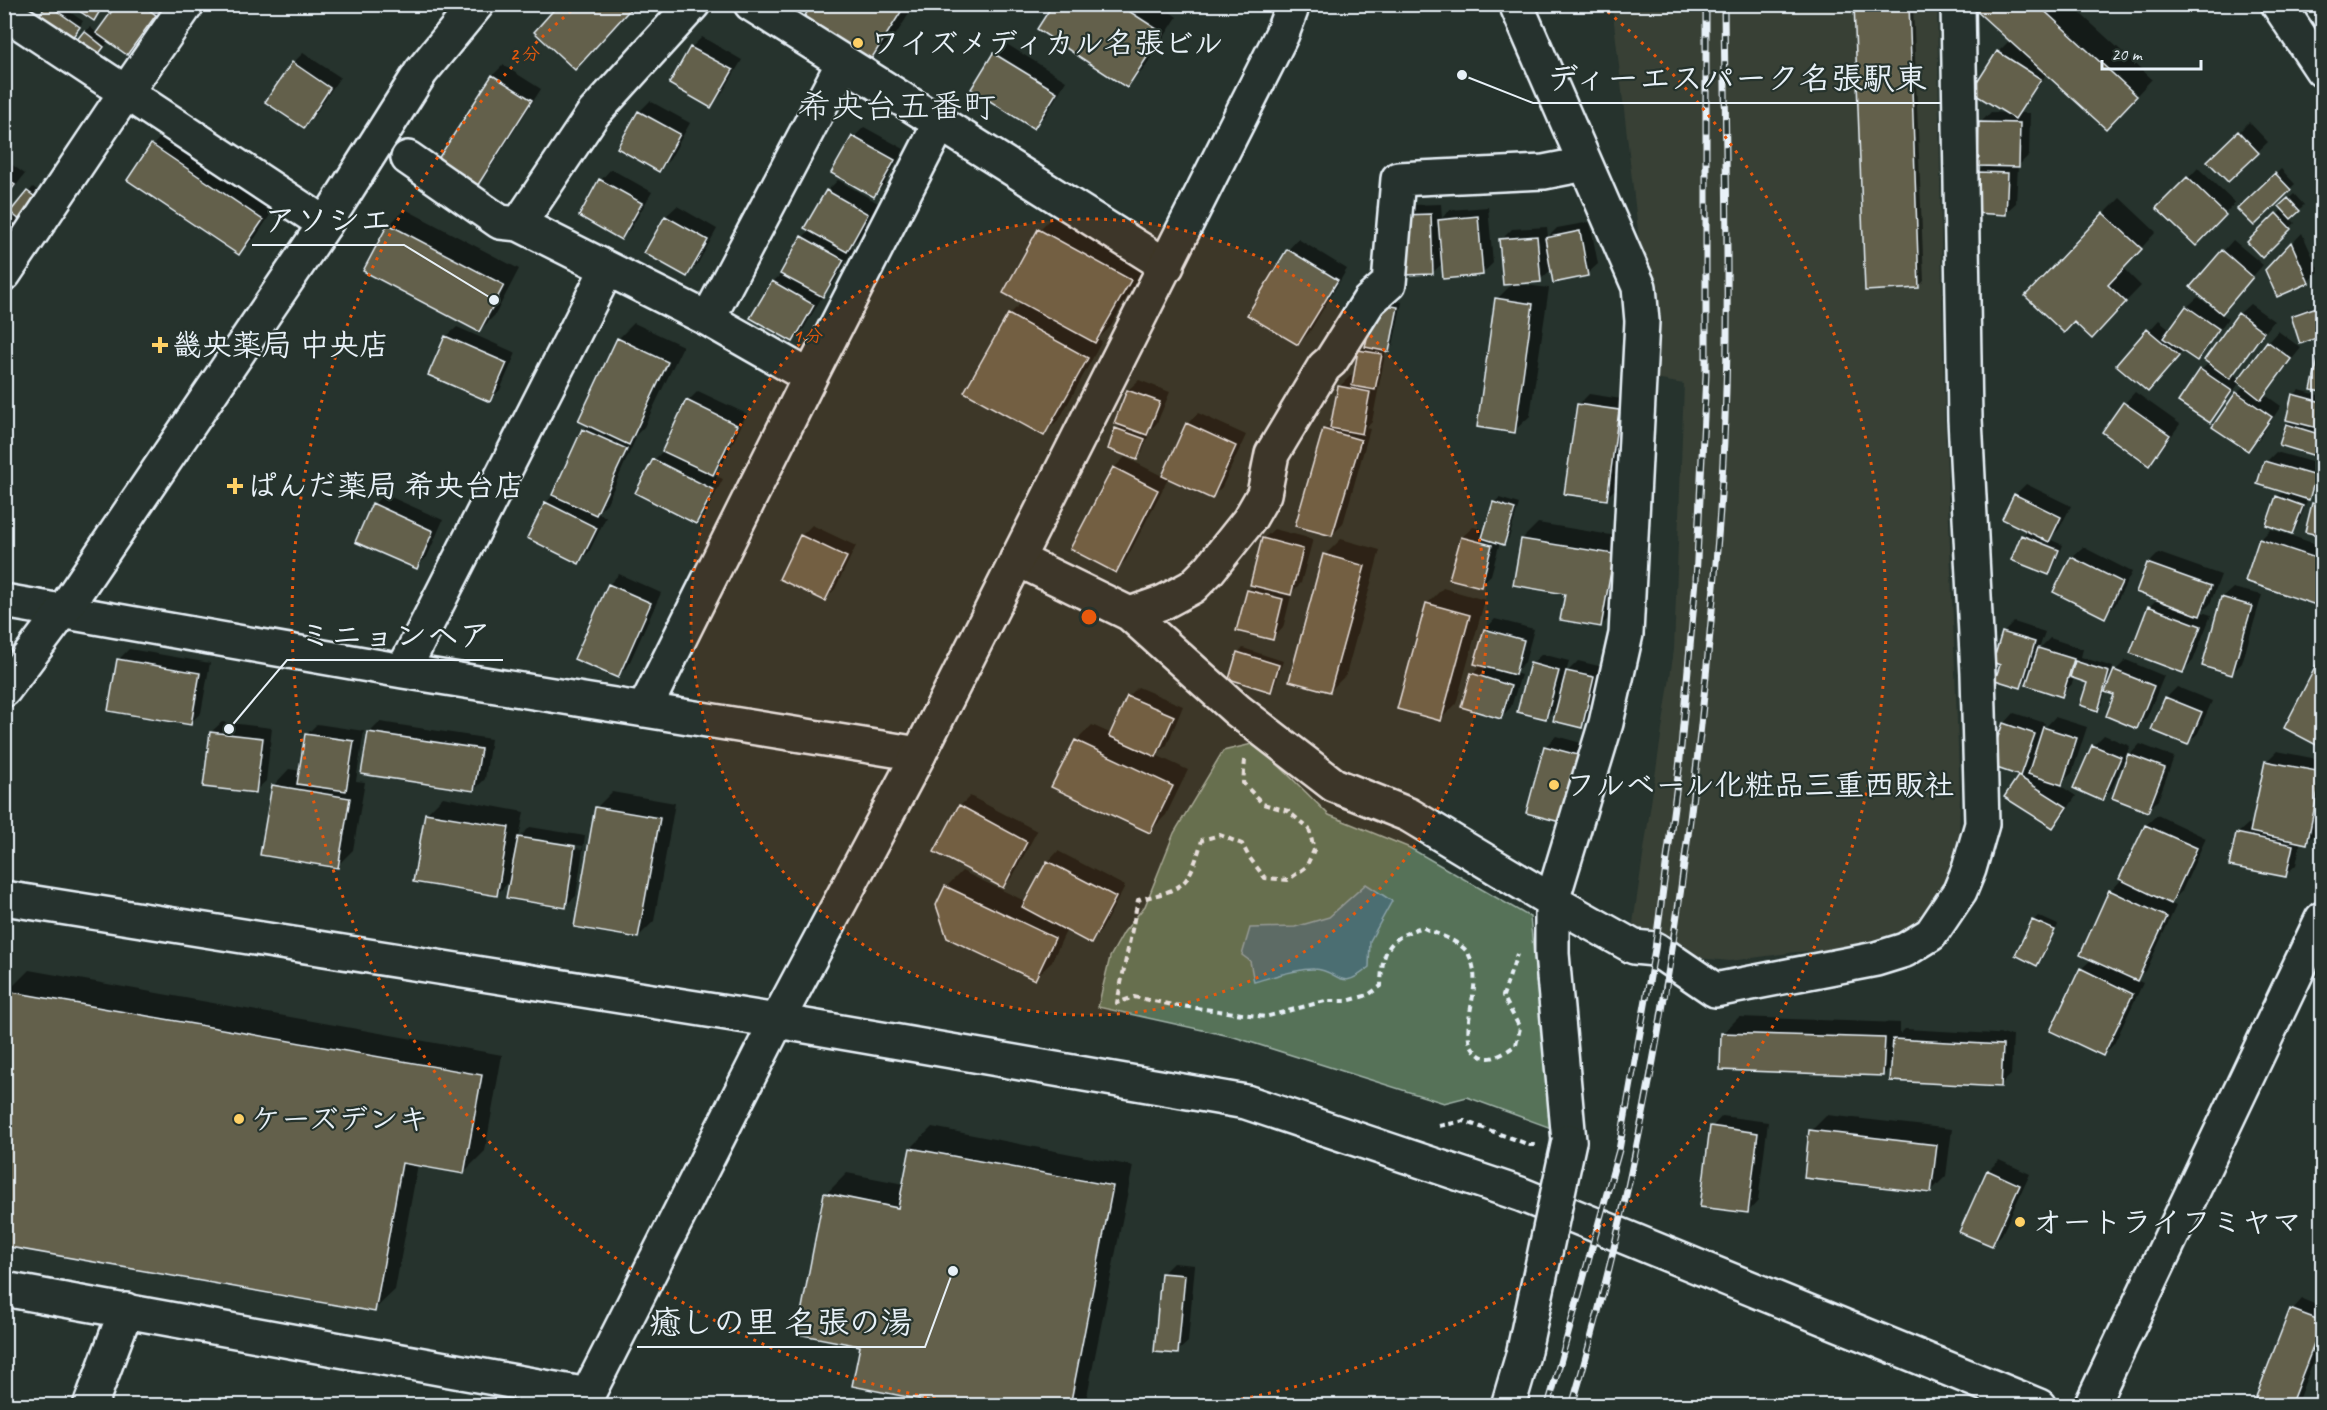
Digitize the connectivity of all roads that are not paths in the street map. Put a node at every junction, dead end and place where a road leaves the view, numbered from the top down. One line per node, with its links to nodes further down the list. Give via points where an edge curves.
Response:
1 (188, 4): 12 (street)
2 (477, 4): 16 (street, via 421,72)
3 (693, 4): 17 (street, via 593,114)
4 (751, 4): 10 (street)
5 (1291, 4): 18 (street, via 1282,34)
6 (1516, 4): 15 (street)
7 (1958, 4): 32 (street, via 1965,419 1982,824 1970,869 1931,934 1905,950 1715,990 1654,949 1634,947)
8 (2278, 4): 11 (street)
9 (4, 12): 12 (street)
10 (843, 63): 13 (street); 21 (street)
11 (2322, 70)
12 (126, 92): 16 (street); 20 (street)
13 (939, 125): 18 (street); 22 (street)
14 (408, 158): 17 (street, via 500,222)
15 (1585, 164): 26 (street, via 1544,172 1398,179 1389,284 1369,302 1324,367 1272,454 1264,494 1249,519 1192,587); 32 (street, via 1639,287 1642,321 1626,634 1606,723)
16 (325, 224): 25 (street)
17 (519, 224): 19 (street)
18 (1167, 266): 23 (street)
19 (607, 269): 21 (street); 27 (street)
20 (4, 274)
21 (708, 319): 22 (street)
22 (810, 376): 29 (street)
23 (1017, 559): 26 (street); 30 (street)
24 (4, 601): 25 (street)
25 (63, 611): 27 (street); 28 (street)
26 (1130, 614): 32 (street, via 1237,710 1334,784 1409,815)
27 (403, 671): 29 (street)
28 (4, 690)
29 (644, 710): 30 (street)
30 (919, 754): 34 (street)
31 (4, 898): 34 (street)
32 (1552, 901): 39 (street, bridge, via 1551,954 1569,1141)
33 (2322, 919): 41 (street)
34 (777, 1021): 37 (street); 40 (street, via 1246,1102 1520,1194)
35 (4, 1289): 36 (street)
36 (126, 1310): 37 (street); 38 (street)
37 (585, 1400)
38 (90, 1406)
39 (1508, 1406)
40 (2039, 1406)
41 (2091, 1406)

